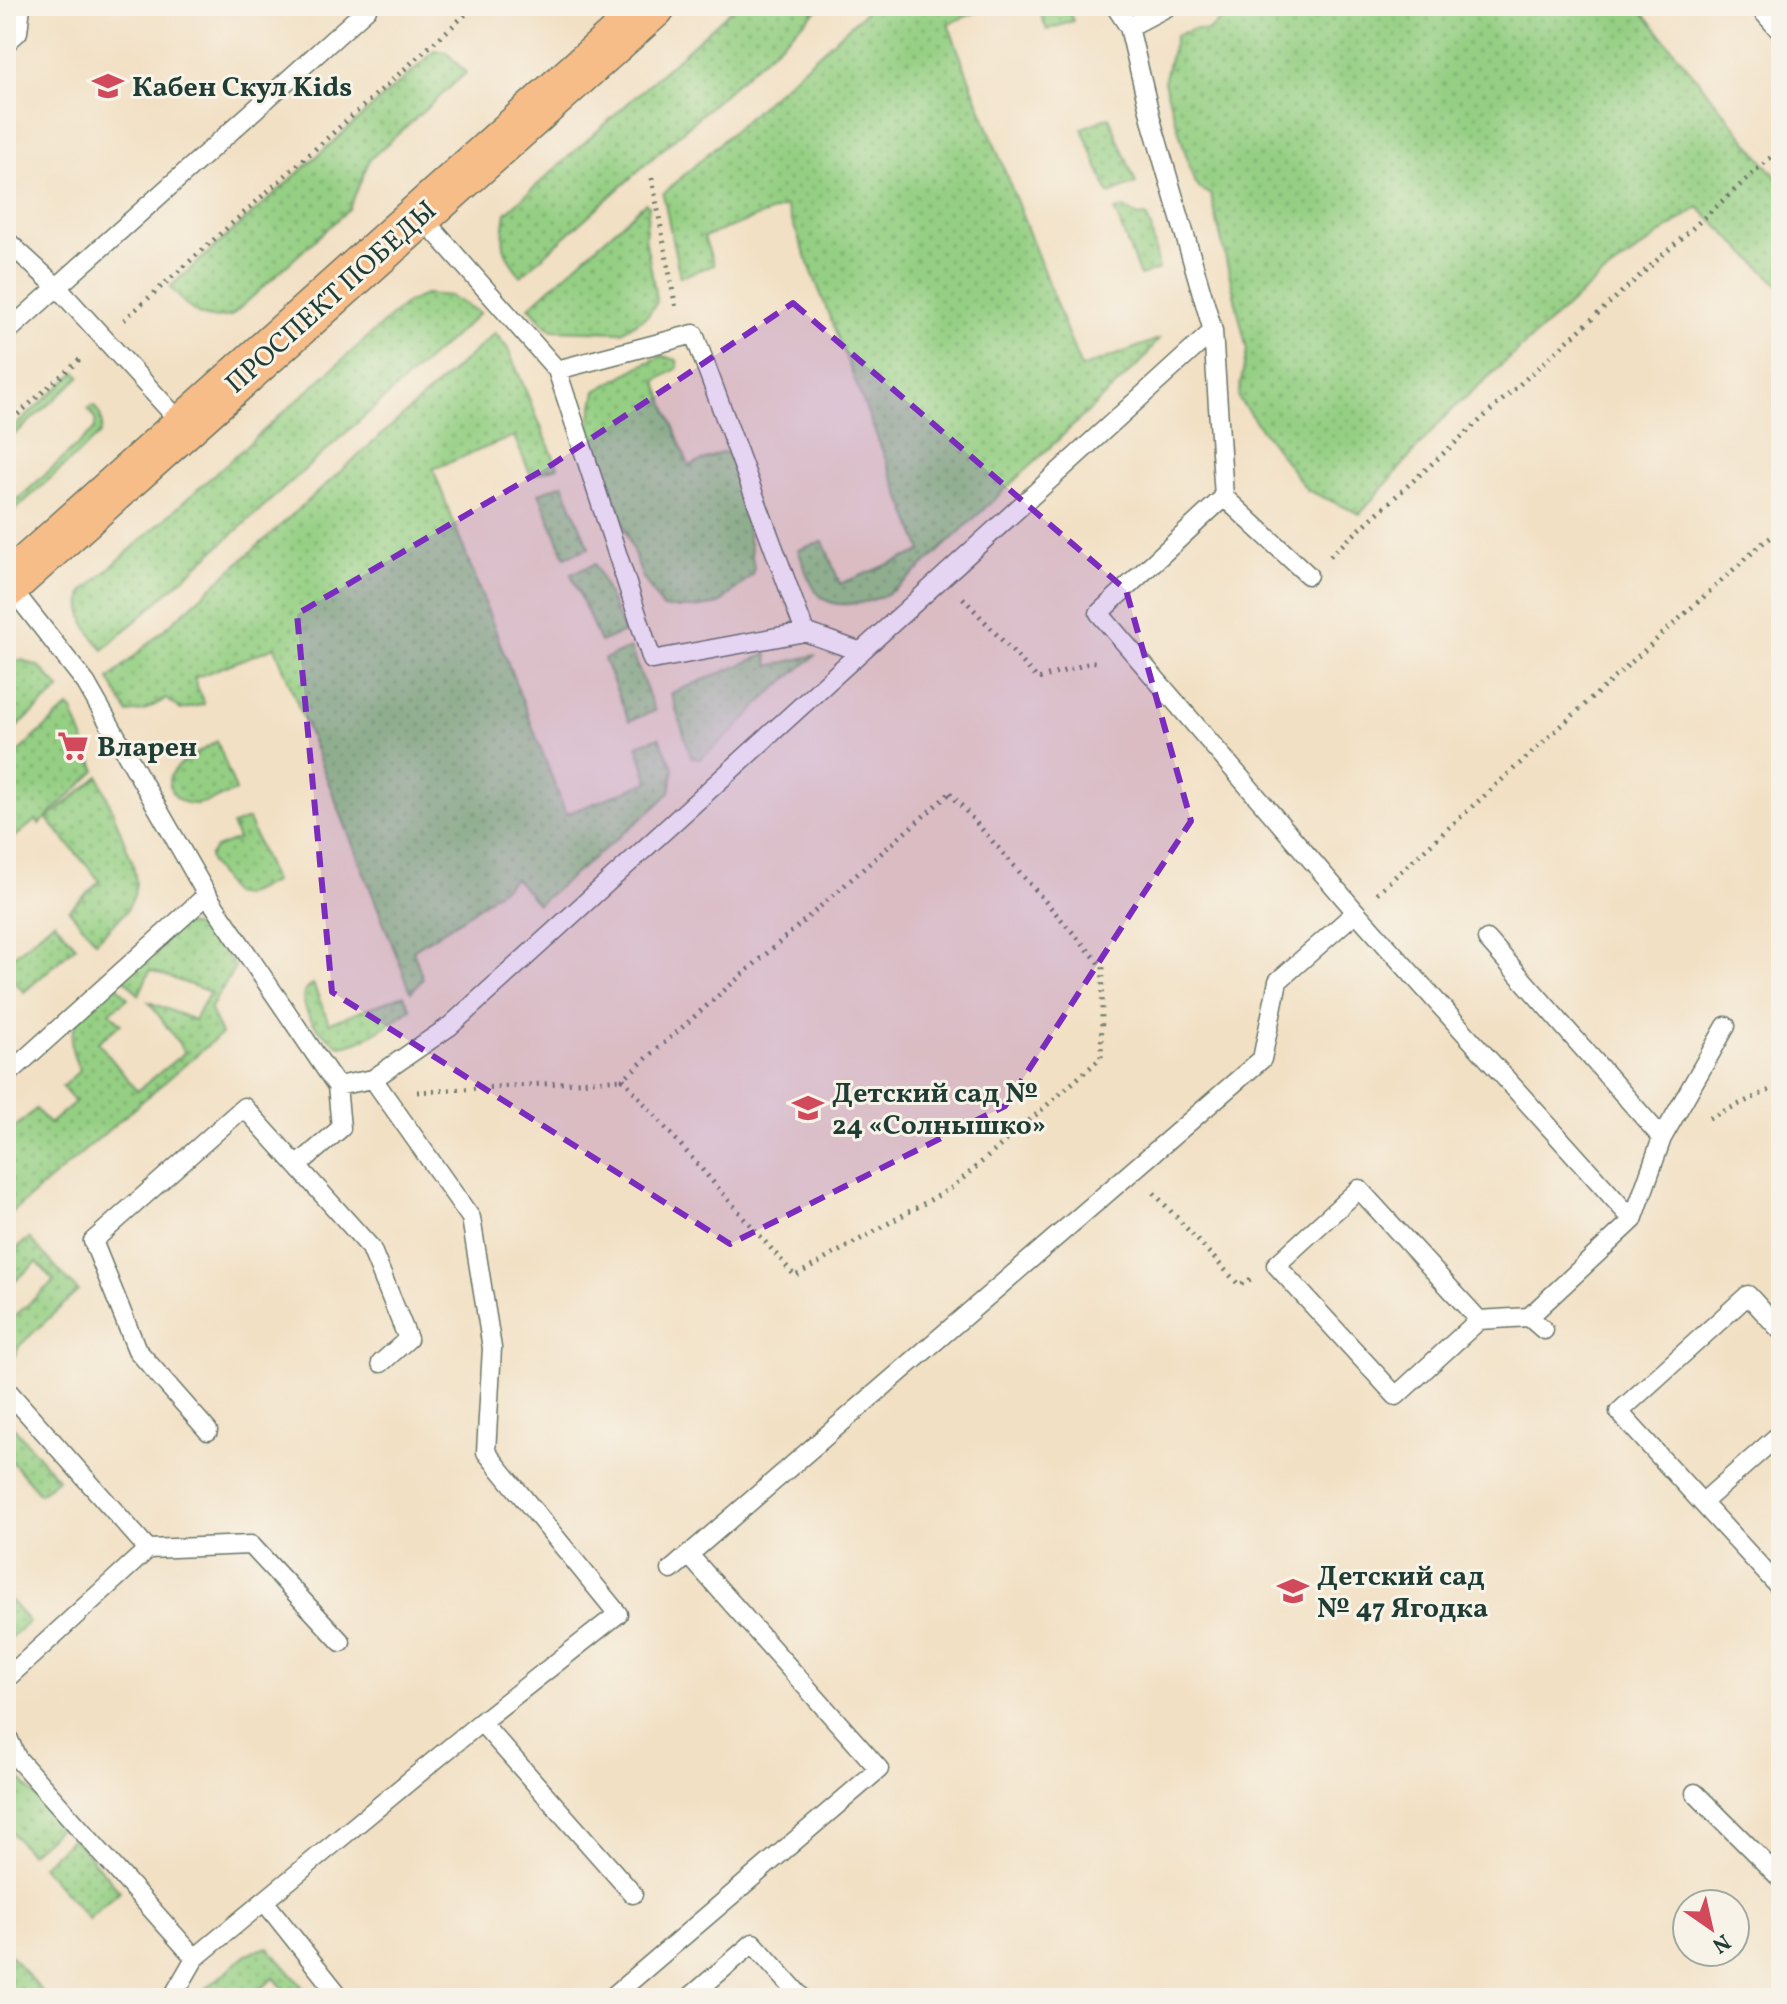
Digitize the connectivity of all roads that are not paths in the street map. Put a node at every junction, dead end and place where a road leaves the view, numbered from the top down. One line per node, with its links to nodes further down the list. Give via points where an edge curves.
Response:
1 (21, 6): 9 (lane, via 18,32)
2 (367, 6): 12 (lane)
3 (653, 6): 10 (main road, ПРОСПЕКТ ПОБЕДЫ)
4 (1115, 6): 7 (lane)
5 (1169, 6): 7 (lane)
6 (1758, 6): 8 (lane)
7 (1129, 27): 13 (lane)
8 (1781, 32)
9 (6, 43)
10 (420, 215): 15 (lane); 16 (main road, ПРОСПЕКТ ПОБЕДЫ)
11 (6, 240): 12 (lane)
12 (57, 287): 14 (lane); 16 (lane)
13 (1213, 331): 17 (lane); 21 (lane)
14 (6, 333)
15 (557, 370): 20 (lane, via 694,334); 20 (lane, via 652,660)
16 (184, 426): 19 (main road, ПРОСПЕКТ ПОБЕДЫ)
17 (1224, 497): 18 (lane); 23 (lane, via 1099,613)
18 (1308, 575)
19 (7, 585): 22 (lane, via 86,683)
20 (805, 632): 21 (lane)
21 (861, 652): 28 (lane)
22 (207, 895): 26 (lane); 27 (lane)
23 (1356, 912): 31 (lane); 42 (lane, via 1278,981 1262,1059)
24 (1487, 939): 29 (lane)
25 (1726, 1026): 29 (lane)
26 (6, 1076)
27 (337, 1086): 28 (lane); 30 (lane, via 341,1128)
28 (378, 1086): 47 (lane, via 471,1218 492,1348 486,1452 618,1614)
29 (1662, 1138): 31 (lane)
30 (297, 1166): 36 (lane, via 371,1248 408,1339); 38 (lane, via 244,1107 93,1241 137,1350)
31 (1633, 1220): 32 (lane)
32 (1529, 1317): 33 (lane); 34 (lane)
33 (1479, 1320): 33 (lane, via 1359,1189 1276,1265 1396,1396)
34 (1544, 1330)
35 (1781, 1331): 40 (lane, via 1748,1295 1619,1412)
36 (381, 1363)
37 (6, 1389): 41 (lane)
38 (208, 1431)
39 (1781, 1433): 40 (lane)
40 (1702, 1503): 44 (lane)
41 (148, 1549): 45 (lane, via 251,1545); 46 (lane)
42 (689, 1555): 43 (lane); 56 (lane, via 879,1769)
43 (671, 1570)
44 (1781, 1589)
45 (341, 1642)
46 (6, 1679)
47 (481, 1722): 51 (lane); 52 (lane)
48 (6, 1733): 53 (lane, via 17,1758)
49 (1695, 1793): 50 (lane)
50 (1781, 1879)
51 (633, 1894)
52 (264, 1901): 53 (lane); 55 (lane)
53 (195, 1958): 54 (lane)
54 (172, 1998)
55 (341, 1998)
56 (611, 1998)
57 (689, 1998): 58 (lane, via 753,1943)
58 (802, 1998)

